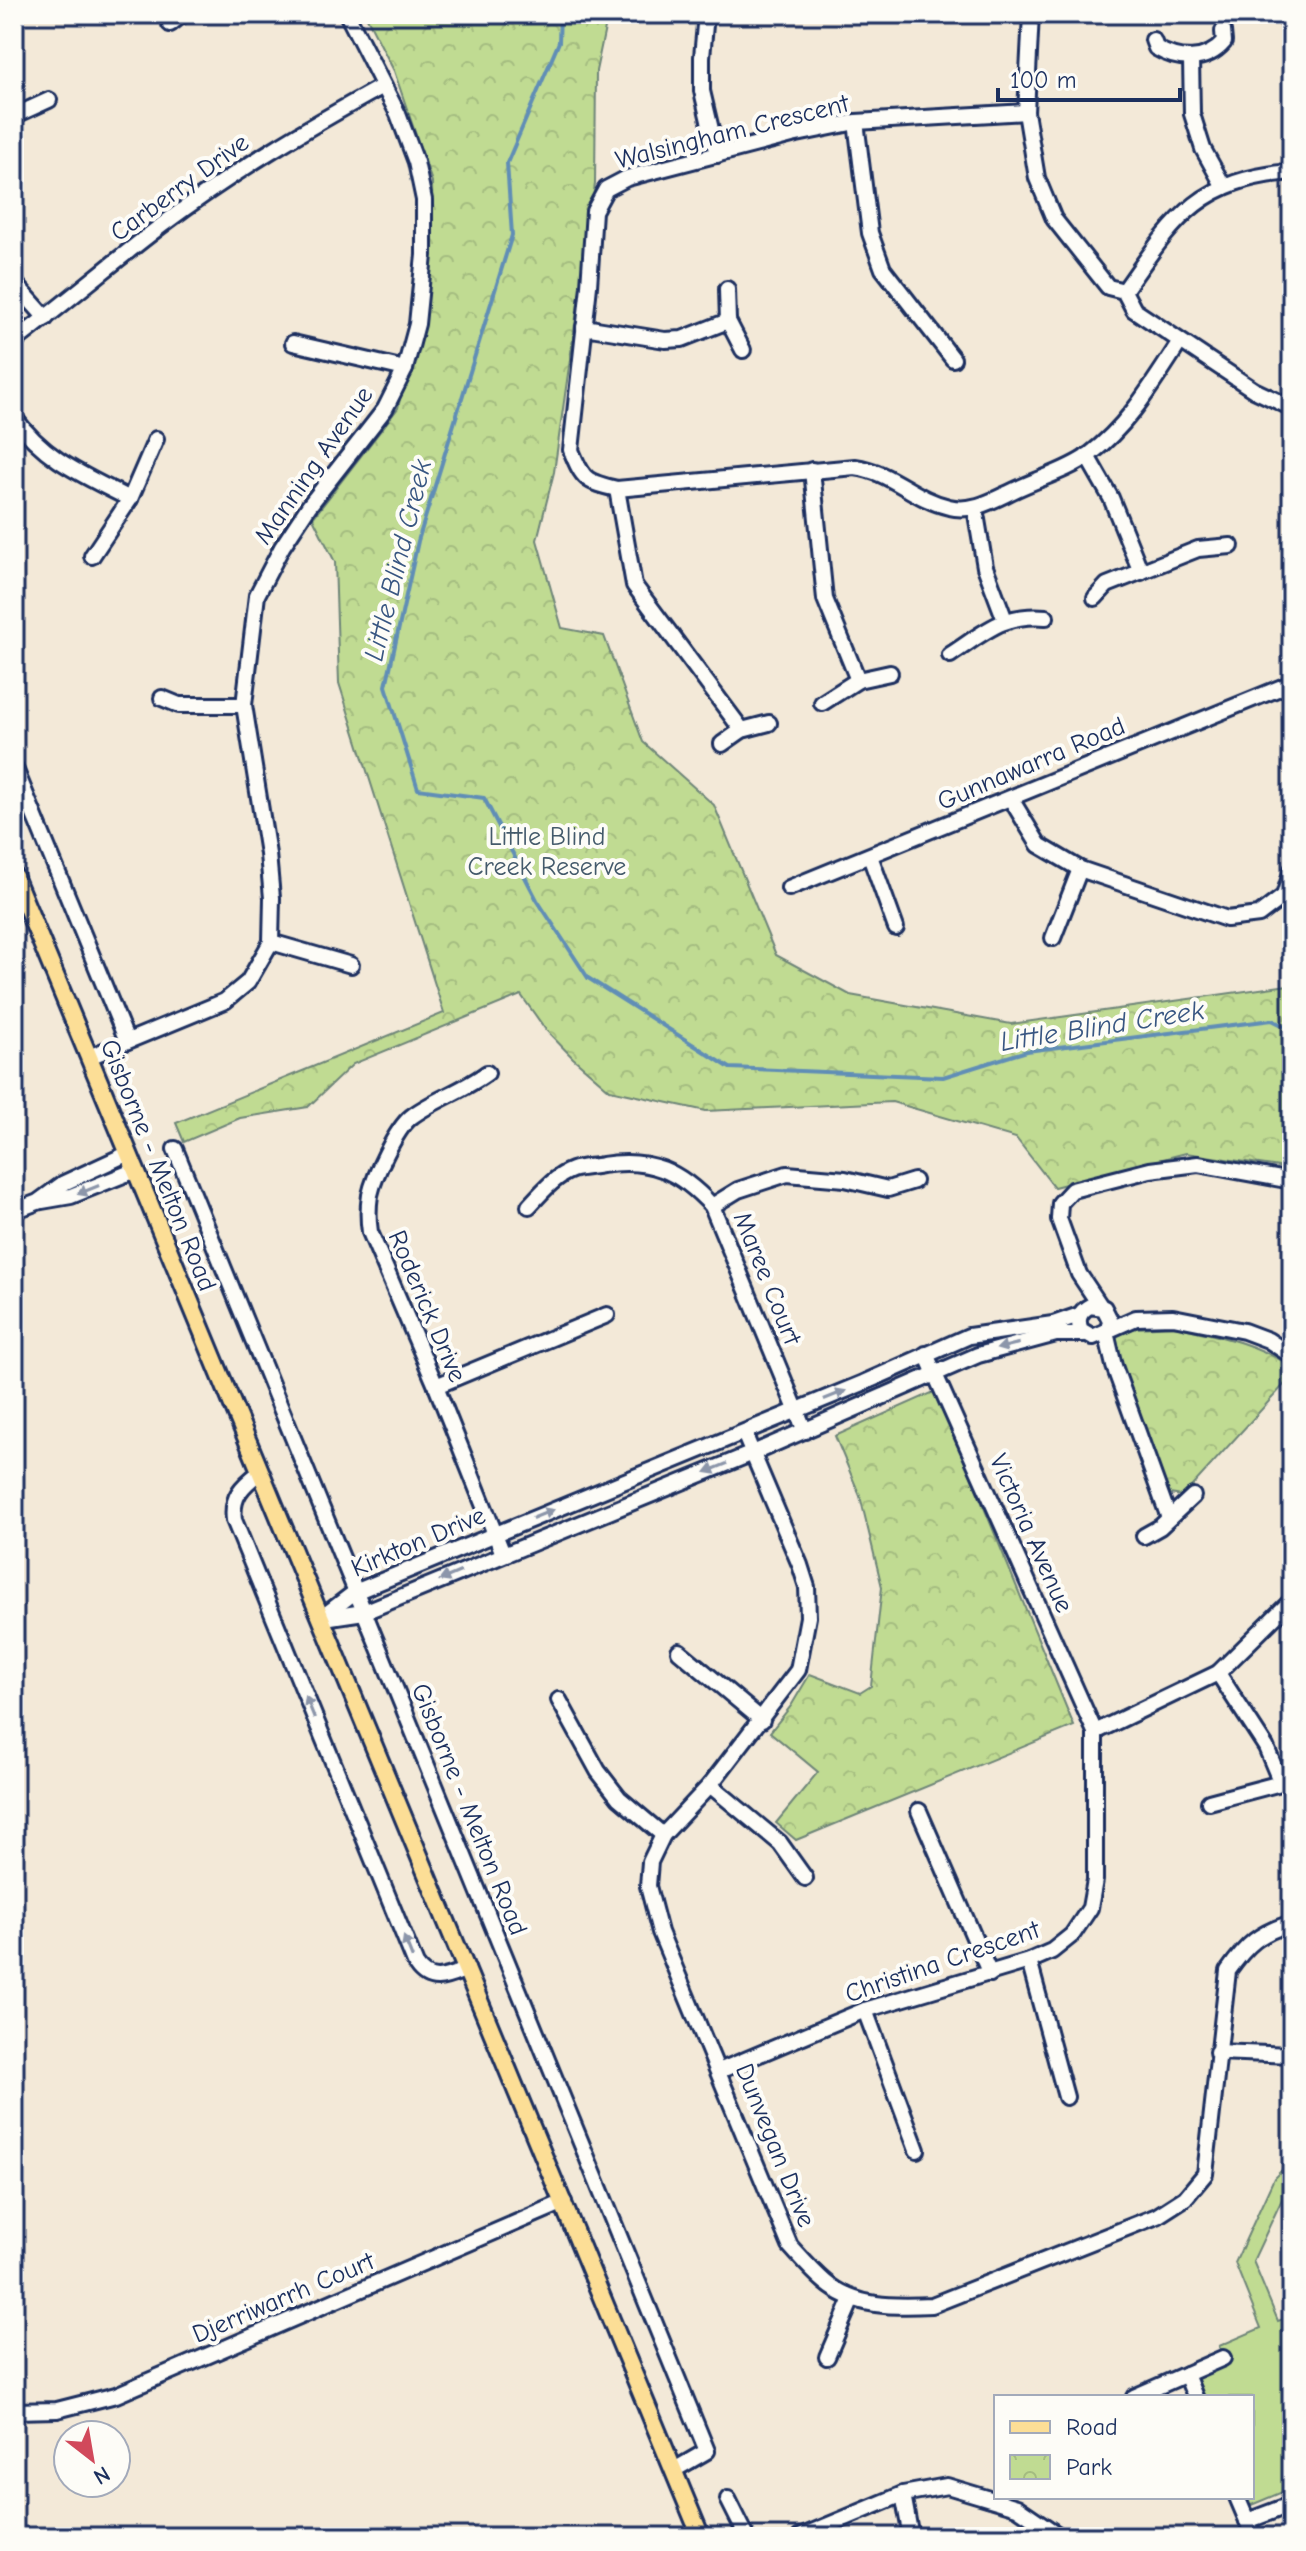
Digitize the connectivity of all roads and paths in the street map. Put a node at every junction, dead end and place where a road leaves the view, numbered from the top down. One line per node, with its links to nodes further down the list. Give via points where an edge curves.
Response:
1 (183, 14): 5 (street)
2 (347, 14): 9 (street, Manning Avenue)
3 (706, 14): 14 (street, via 702,91)
4 (1031, 14): 11 (street)
5 (170, 24)
6 (1223, 31): 8 (street, via 1218,49)
7 (1153, 40): 8 (street, via 1169,56)
8 (1191, 59): 16 (street, via 1192,114)
9 (383, 86): 20 (street, Carberry Drive, via 220,184); 28 (street, Manning Avenue, via 416,162 424,200 417,324)
10 (49, 100): 12 (street)
11 (1026, 112): 13 (street, Walsingham Crescent); 19 (street, via 1037,178 1054,219 1108,287)
12 (14, 116)
13 (856, 122): 14 (street, Walsingham Crescent); 27 (street, via 870,233 883,269)
14 (717, 155): 22 (street, Walsingham Crescent, via 627,178 601,196 594,211)
15 (1292, 172): 16 (street)
16 (1224, 187): 19 (street, via 1178,218)
17 (14, 282): 20 (street)
18 (727, 289): 21 (street)
19 (1124, 291): 24 (street, via 1134,310)
20 (46, 318): 23 (street, Carberry Drive)
21 (728, 321): 22 (street, via 665,340); 26 (street)
22 (584, 327): 34 (street, Walsingham Crescent, via 571,450 591,483)
23 (14, 342)
24 (1180, 342): 29 (street); 32 (street, via 1128,420)
25 (293, 343): 28 (street)
26 (743, 350)
27 (953, 359)
28 (405, 369): 49 (street, Manning Avenue, via 385,409 282,547 257,595)
29 (1292, 408)
30 (14, 417): 35 (street, via 30,439 64,465)
31 (156, 439): 35 (street)
32 (1087, 456): 36 (street); 39 (street, via 1111,498)
33 (812, 470): 34 (street); 36 (street, via 874,470 922,498 950,508); 45 (street, via 825,599)
34 (617, 489): 51 (street, via 634,585)
35 (130, 499): 38 (street)
36 (975, 508): 42 (street, via 985,567)
37 (1231, 546): 39 (street, via 1198,549)
38 (92, 556)
39 (1141, 572): 40 (street, via 1107,585)
40 (1095, 598)
41 (1046, 617): 42 (street)
42 (1005, 620): 43 (street)
43 (950, 655)
44 (890, 673): 45 (street)
45 (858, 680): 48 (street)
46 (1292, 683): 54 (street, Gunnawarra Road)
47 (162, 698): 49 (street, via 179,705)
48 (822, 703)
49 (244, 705): 62 (street, Manning Avenue, via 268,854)
50 (769, 723): 51 (street)
51 (742, 730): 52 (street)
52 (722, 744)
53 (14, 766): 64 (street, Gisborne - Melton Road)
54 (1011, 799): 55 (street, Gunnawarra Road); 56 (street, via 1039,845)
55 (870, 856): 59 (street, Gunnawarra Road); 60 (street)
56 (1080, 869): 57 (street, via 1227,919 1259,915 1284,896); 61 (street)
57 (1292, 870)
58 (14, 876): 65 (main road, Gisborne - Melton Road)
59 (789, 888)
60 (896, 928)
61 (1053, 938)
62 (271, 942): 63 (street); 64 (street, Manning Avenue, via 248,982 225,1001)
63 (351, 965)
64 (127, 1041): 65 (street, Manning Avenue)
65 (89, 1057): 68 (main road, Gisborne - Melton Road)
66 (487, 1073): 87 (street, Roderick Drive, via 411,1117 400,1129 371,1191 367,1212 370,1232)
67 (175, 1149): 98 (street, Gisborne - Melton Road)
68 (129, 1153): 69 (main road, Gisborne - Melton Road); 72 (street, via 64,1183)
69 (136, 1170): 72 (street, one-way to 72, via 71,1196); 92 (main road, Gisborne - Melton Road)
70 (914, 1181): 74 (street, via 888,1189 787,1174 738,1190)
71 (1292, 1181): 76 (street, via 1198,1164 1072,1190 1058,1212)
72 (38, 1202): 75 (street)
73 (529, 1206): 74 (street, Maree Court, via 570,1171 630,1161 663,1168 696,1188)
74 (712, 1206): 88 (street, Maree Court)
75 (14, 1211)
76 (1079, 1274): 77 (street); 78 (street)
77 (1102, 1307): 78 (street, via 1090,1306); 80 (street); 81 (street, via 1110,1320)
78 (1080, 1314): 82 (street); 83 (street, Kirkton Drive, via 1053,1324 969,1336)
79 (607, 1315): 87 (street)
80 (1136, 1318): 81 (street); 84 (street, via 1173,1317 1224,1326 1268,1340)
81 (1107, 1331): 82 (street, via 1098,1337); 85 (street)
82 (1086, 1335): 85 (street); 86 (street, Kirkton Drive, one-way to 86, via 1056,1334 978,1355)
83 (926, 1354): 86 (street, Victoria Avenue); 88 (street, Kirkton Drive, one-way to 83)
84 (1292, 1356)
85 (1114, 1366): 94 (street)
86 (935, 1374): 89 (street, Kirkton Drive); 106 (street, Victoria Avenue)
87 (436, 1386): 95 (street, Roderick Drive)
88 (797, 1410): 89 (street, Maree Court); 90 (street, Kirkton Drive)
89 (805, 1431): 91 (street, Kirkton Drive)
90 (744, 1433): 91 (street, Dunvegan Drive); 95 (street, Kirkton Drive, one-way to 90)
91 (753, 1453): 97 (street, Kirkton Drive, one-way to 97); 105 (street, Dunvegan Drive, via 807,1587 808,1617 798,1670)
92 (260, 1472): 101 (main road, Gisborne - Melton Road); 115 (street, one-way to 92, via 432,1979 422,1974 410,1951 234,1520 235,1496)
93 (1193, 1496): 94 (street)
94 (1169, 1518): 96 (street)
95 (494, 1534): 97 (street, Roderick Drive); 98 (street, Kirkton Drive)
96 (1144, 1536)
97 (503, 1554): 100 (street, Kirkton Drive, one-way to 100)
98 (355, 1592): 100 (street, Gisborne - Melton Road); 101 (street, Kirkton Drive)
99 (1292, 1600): 103 (street)
100 (364, 1612): 101 (street, Kirkton Drive); 131 (street, Gisborne - Melton Road, via 707,2451)
101 (321, 1618): 115 (main road, Gisborne - Melton Road)
102 (679, 1651): 105 (street)
103 (1218, 1673): 106 (street); 107 (street)
104 (559, 1700): 111 (street, via 598,1771 619,1798)
105 (762, 1720): 108 (street, Dunvegan Drive)
106 (1095, 1732): 114 (street, Christina Crescent, via 1095,1880 1090,1908 1072,1935)
107 (1286, 1781): 109 (street)
108 (710, 1785): 111 (street, Dunvegan Drive); 112 (street, via 780,1843)
109 (1209, 1802)
110 (919, 1811): 116 (street)
111 (663, 1835): 120 (street, Dunvegan Drive, via 650,1862 648,1886 660,1932)
112 (805, 1878)
113 (1292, 1923): 118 (street, Dunvegan Drive, via 1264,1933 1244,1948 1228,1971)
114 (1029, 1961): 116 (street, Christina Crescent); 121 (street)
115 (467, 1969): 123 (main road, Gisborne - Melton Road)
116 (990, 1974): 117 (street, Christina Crescent)
117 (865, 2010): 120 (street, Christina Crescent); 122 (street)
118 (1217, 2052): 119 (street); 124 (street, Dunvegan Drive, via 1205,2174 1185,2198 1157,2216 932,2305 895,2308)
119 (1292, 2055)
120 (719, 2071): 124 (street, Dunvegan Drive, via 790,2246 826,2283)
121 (1066, 2097)
122 (917, 2150)
123 (564, 2202): 130 (street, Djerriwarrh Court, via 116,2395 57,2410); 131 (main road, Gisborne - Melton Road)
124 (852, 2299): 125 (street)
125 (827, 2357)
126 (1223, 2358): 127 (street)
127 (1186, 2374): 128 (street); 129 (street)
128 (1139, 2395)
129 (1194, 2395)
130 (14, 2411)
131 (674, 2470): 139 (main road, Gisborne - Melton Road)
132 (903, 2494): 133 (street, via 947,2486); 141 (street); 142 (street)
133 (994, 2496)
134 (728, 2499): 140 (street)
135 (1238, 2499): 138 (street)
136 (1019, 2502): 143 (street)
137 (1292, 2504): 138 (street)
138 (1247, 2521): 144 (street)
139 (701, 2537)
140 (747, 2537)
141 (800, 2537)
142 (911, 2537)
143 (1061, 2537)
144 (1254, 2537)

